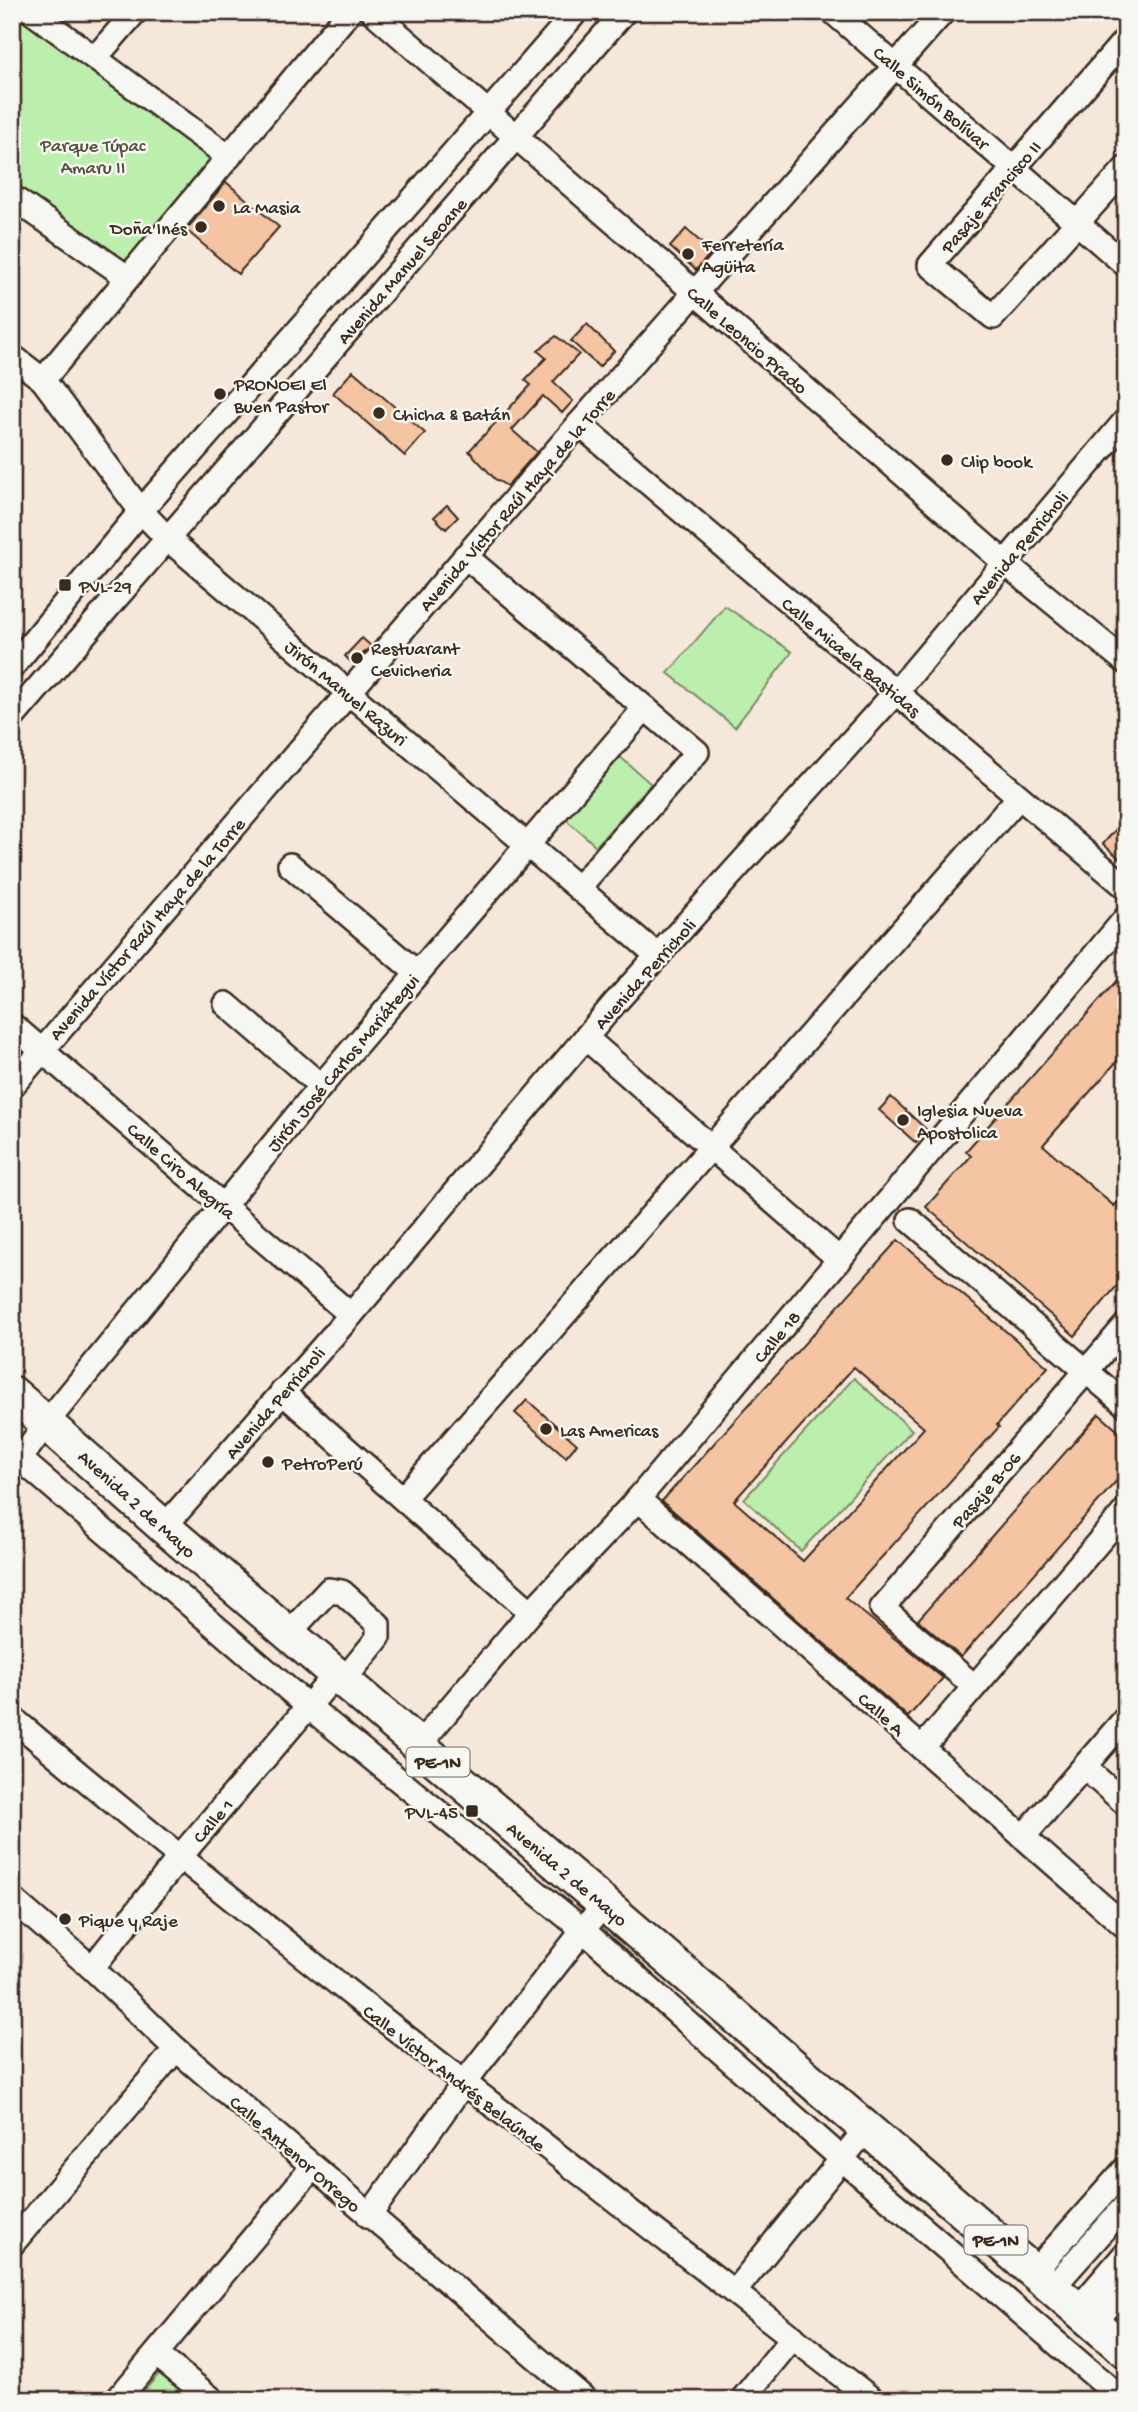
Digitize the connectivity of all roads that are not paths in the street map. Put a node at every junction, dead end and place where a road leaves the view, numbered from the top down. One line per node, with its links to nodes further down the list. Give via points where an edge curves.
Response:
1 (32, 12): 10 (street)
2 (135, 12): 10 (street)
3 (349, 12): 14 (street)
4 (373, 12): 12 (street, Calle Leoncio Prado)
5 (576, 12): 12 (street, Avenida Manuel Seoane)
6 (624, 12): 13 (street, Avenida Manuel Seoane)
7 (833, 12): 11 (street, Calle Simón Bolívar)
8 (943, 12): 11 (street, Avenida Víctor Raúl Haya de la Torre)
9 (1125, 40): 16 (street, Pasaje Francisco II)
10 (96, 58): 14 (street)
11 (896, 66): 16 (street, Calle Simón Bolívar); 21 (street, Avenida Víctor Raúl Haya de la Torre)
12 (488, 114): 13 (street, Calle Leoncio Prado); 26 (street, Avenida Manuel Seoane)
13 (516, 138): 21 (street, Calle Leoncio Prado); 27 (street, Avenida Manuel Seoane)
14 (229, 157): 20 (street)
15 (1126, 168): 18 (street, Pasaje Francisco II)
16 (1015, 169): 18 (street, Calle Simón Bolívar); 18 (street, Pasaje Francisco II, via 930,265 993,317)
17 (12, 197): 20 (street)
18 (1079, 224): 19 (street, Calle Simón Bolívar)
19 (1126, 265)
20 (127, 277): 23 (street)
21 (695, 293): 25 (street, Avenida Víctor Raúl Haya de la Torre); 29 (street, Calle Leoncio Prado)
22 (12, 356): 23 (street, Jirón Manuel Razuri)
23 (43, 380): 26 (street, Jirón Manuel Razuri)
24 (1126, 420): 29 (street, Avenida Perricholi)
25 (579, 424): 28 (street, Avenida Víctor Raúl Haya de la Torre); 32 (street, Calle Micaela Bastidas)
26 (141, 510): 27 (street, Jirón Manuel Razuri); 31 (street, Avenida Manuel Seoane)
27 (167, 539): 33 (street, Jirón Manuel Razuri); 35 (street, Avenida Manuel Seoane)
28 (466, 556): 33 (street, Avenida Víctor Raúl Haya de la Torre); 34 (street)
29 (1005, 563): 30 (street, Calle Leoncio Prado); 32 (street, Avenida Perricholi)
30 (1126, 662)
31 (12, 667)
32 (896, 692): 36 (street, Calle Micaela Bastidas); 42 (street, Avenida Perricholi)
33 (348, 693): 37 (street, Jirón Manuel Razuri); 47 (street, Avenida Víctor Raúl Haya de la Torre)
34 (645, 708): 37 (street, Jirón José Carlos Mariátegui); 39 (street, via 697,752)
35 (12, 718)
36 (1019, 797): 40 (street, Calle Micaela Bastidas); 50 (street)
37 (526, 844): 39 (street, Jirón Manuel Razuri); 43 (street, Jirón José Carlos Mariátegui)
38 (289, 865): 43 (street)
39 (579, 887): 42 (street, Jirón Manuel Razuri)
40 (1126, 887)
41 (1126, 918): 53 (street, Calle 18)
42 (658, 956): 46 (street, Avenida Perricholi)
43 (416, 973): 49 (street, Jirón José Carlos Mariátegui)
44 (226, 1004): 49 (street)
45 (12, 1025): 47 (street, Calle Ciro Alegría)
46 (586, 1038): 50 (street); 54 (street, Avenida Perricholi)
47 (42, 1050): 48 (street, Avenida Víctor Raúl Haya de la Torre); 51 (street, Calle Ciro Alegría)
48 (12, 1086)
49 (321, 1086): 51 (street, Jirón José Carlos Mariátegui)
50 (710, 1146): 53 (street); 62 (street)
51 (223, 1205): 54 (street, Calle Ciro Alegría); 60 (street, Jirón José Carlos Mariátegui)
52 (910, 1220): 56 (street)
53 (841, 1260): 63 (street, Calle 18)
54 (351, 1315): 57 (street, Avenida Perricholi)
55 (1126, 1325): 56 (street, Pasaje B-06)
56 (1088, 1370): 59 (street); 69 (street, Pasaje B-06, via 882,1608)
57 (282, 1392): 62 (street); 65 (street, Avenida Perricholi)
58 (12, 1393): 60 (highway, Avenida 2 de Mayo / PE-1N)
59 (1126, 1405)
60 (47, 1422): 61 (street, Jirón José Carlos Mariátegui); 65 (highway, Avenida 2 de Mayo / PE-1N)
61 (15, 1461): 70 (street)
62 (404, 1497): 66 (street)
63 (638, 1499): 66 (street, Calle 18); 74 (street, Calle A)
64 (1126, 1510): 69 (street)
65 (164, 1527): 67 (highway, Avenida 2 de Mayo / PE-1N)
66 (531, 1612): 73 (street, Calle 18)
67 (288, 1634): 68 (highway, Avenida 2 de Mayo / PE-1N); 68 (street, Calle 1, via 329,1590 342,1592 377,1624 377,1638)
68 (340, 1678): 70 (street, Calle 1); 73 (highway, Avenida 2 de Mayo / PE-1N)
69 (974, 1686): 74 (street)
70 (309, 1707): 78 (street, Calle 1); 82 (street)
71 (12, 1718): 78 (street, Calle Víctor Andrés Belaúnde)
72 (1126, 1718): 75 (street)
73 (418, 1746): 80 (highway, Avenida 2 de Mayo / PE-1N)
74 (922, 1748): 77 (street, Calle A)
75 (1084, 1767): 76 (street); 77 (street)
76 (1126, 1804)
77 (1023, 1837): 81 (street, Calle A)
78 (179, 1858): 83 (street, Calle 1); 85 (street, Calle Víctor Andrés Belaúnde)
79 (12, 1899): 83 (street, Calle Antenor Orrego)
80 (603, 1904): 82 (street); 86 (highway, Avenida 2 de Mayo / PE-1N)
81 (1126, 1927)
82 (583, 1930): 85 (street); 87 (street)
83 (92, 1968): 84 (street, Calle Antenor Orrego)
84 (176, 2049): 88 (street, Calle Antenor Orrego); 92 (street)
85 (463, 2084): 91 (street); 96 (street, Calle Víctor Andrés Belaúnde)
86 (867, 2128): 87 (street); 94 (highway, Avenida 2 de Mayo / PE-1N)
87 (842, 2159): 96 (street); 106 (street)
88 (312, 2168): 91 (street, Calle Antenor Orrego); 100 (street)
89 (1126, 2168): 94 (street)
90 (1126, 2205): 94 (street)
91 (369, 2216): 103 (street, Calle Antenor Orrego)
92 (12, 2245)
93 (1126, 2253): 97 (street)
94 (1043, 2280): 97 (highway, Avenida 2 de Mayo / PE-1N)
95 (1126, 2285): 97 (street)
96 (734, 2292): 98 (street, Calle Víctor Andrés Belaúnde)
97 (1085, 2317): 99 (highway, Avenida 2 de Mayo / PE-1N)
98 (793, 2337): 104 (street); 105 (street, Calle Víctor Andrés Belaúnde)
99 (1126, 2351)
100 (157, 2355): 101 (street); 102 (street)
101 (117, 2400)
102 (213, 2400)
103 (586, 2400)
104 (742, 2400)
105 (873, 2400)
106 (1123, 2400)

